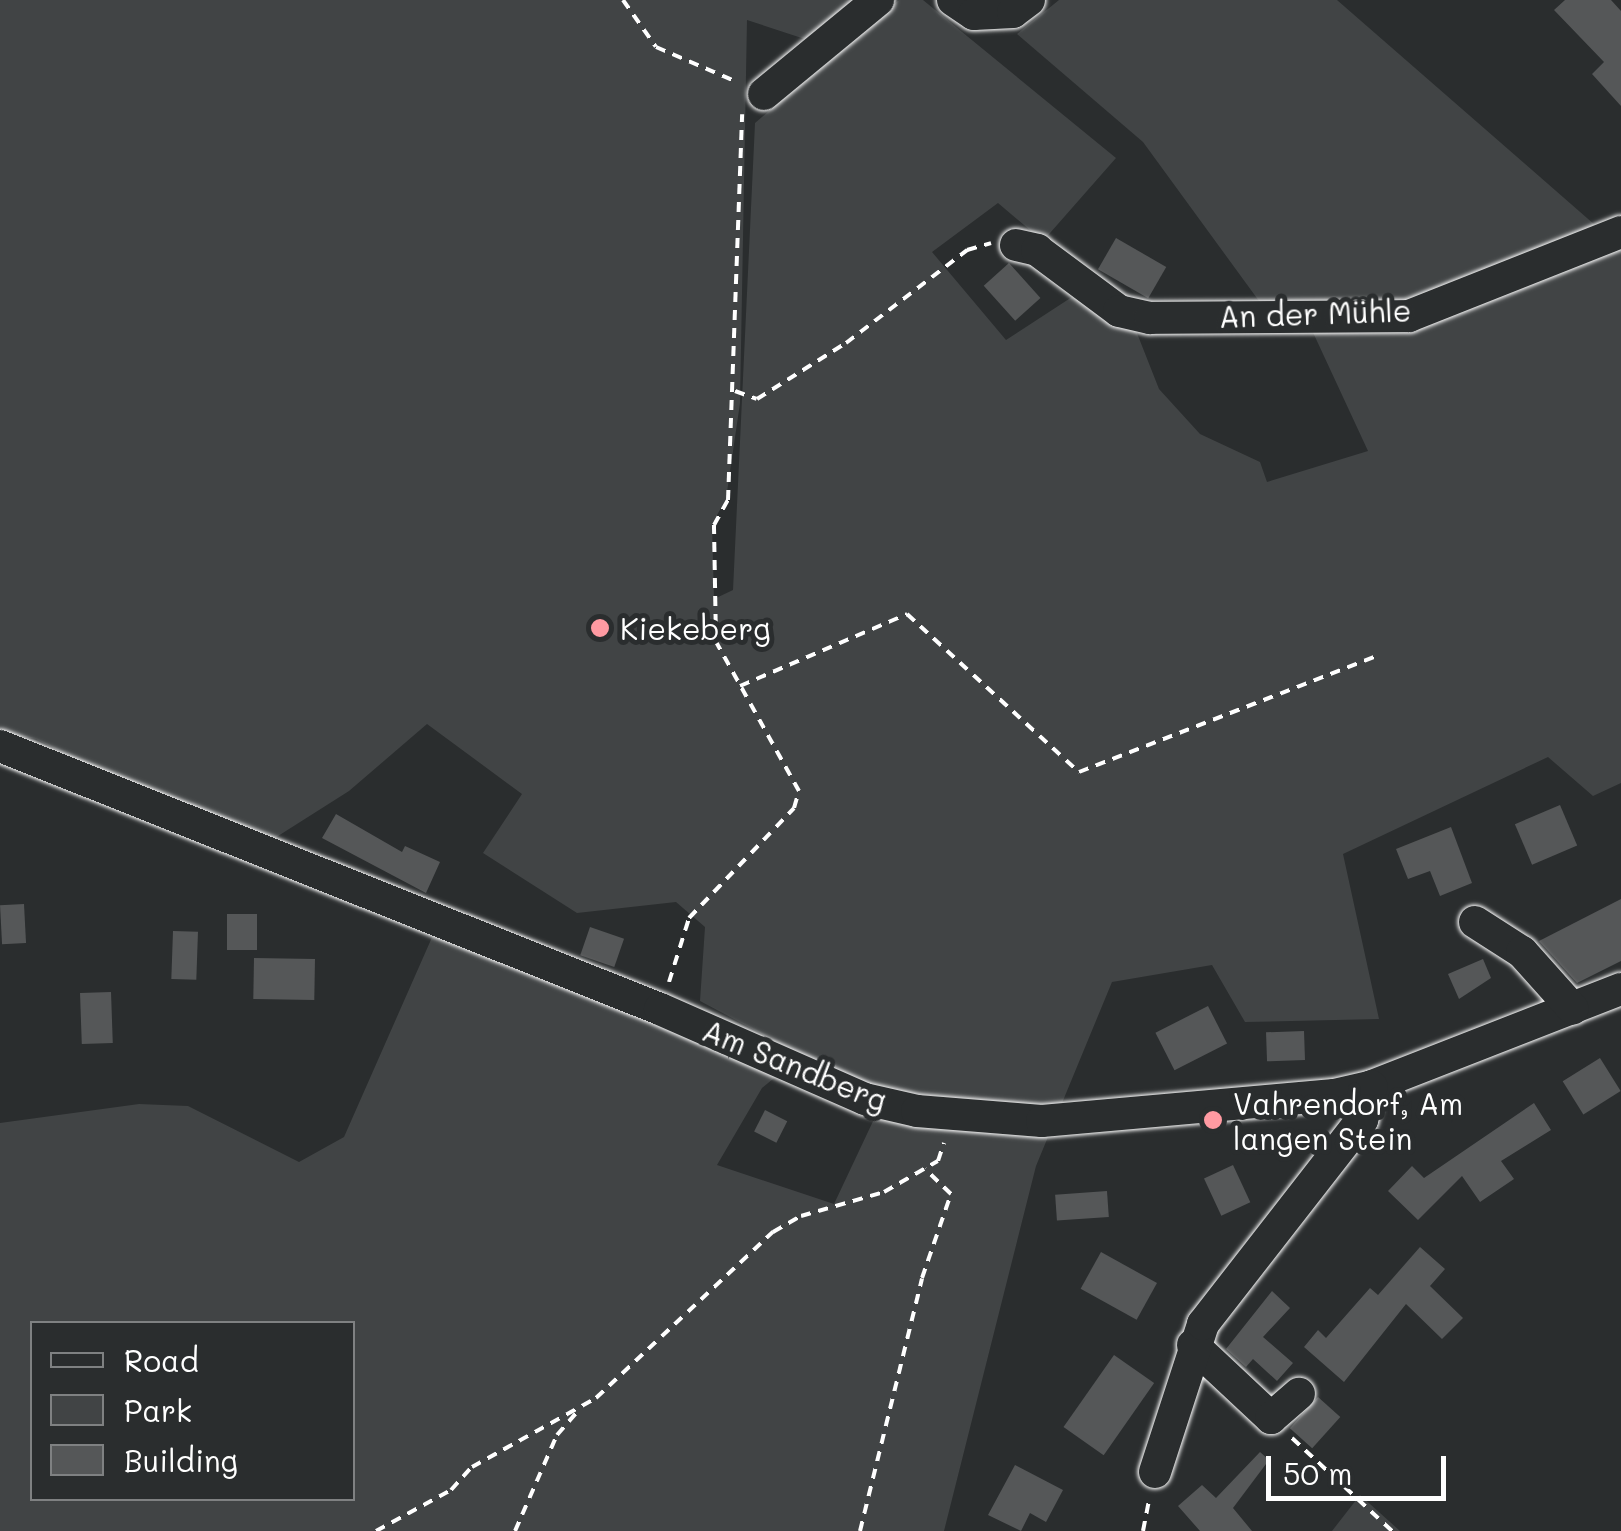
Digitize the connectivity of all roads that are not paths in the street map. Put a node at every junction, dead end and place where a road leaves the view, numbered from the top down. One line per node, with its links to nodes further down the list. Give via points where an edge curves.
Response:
1 (878, 0): 4 (street)
2 (953, 0): 3 (street, via 974,14 1014,12)
3 (1029, 0)
4 (750, 94)
5 (1621, 232): 6 (street, An der Mühle, via 1408,316 1150,318 1119,311 1036,250)
6 (1016, 245)
7 (0, 746): 11 (street, Am Sandberg, via 660,1009 865,1098 934,1113 1042,1121 1282,1103)
8 (1476, 922): 10 (street, via 1522,952)
9 (1621, 988): 10 (street, Am Sandberg)
10 (1573, 1009): 11 (street, Am Sandberg)
11 (1372, 1086): 12 (street, via 1362,1120)
12 (1193, 1345): 13 (street, via 1270,1418); 14 (street)
13 (1299, 1394)
14 (1156, 1472)

